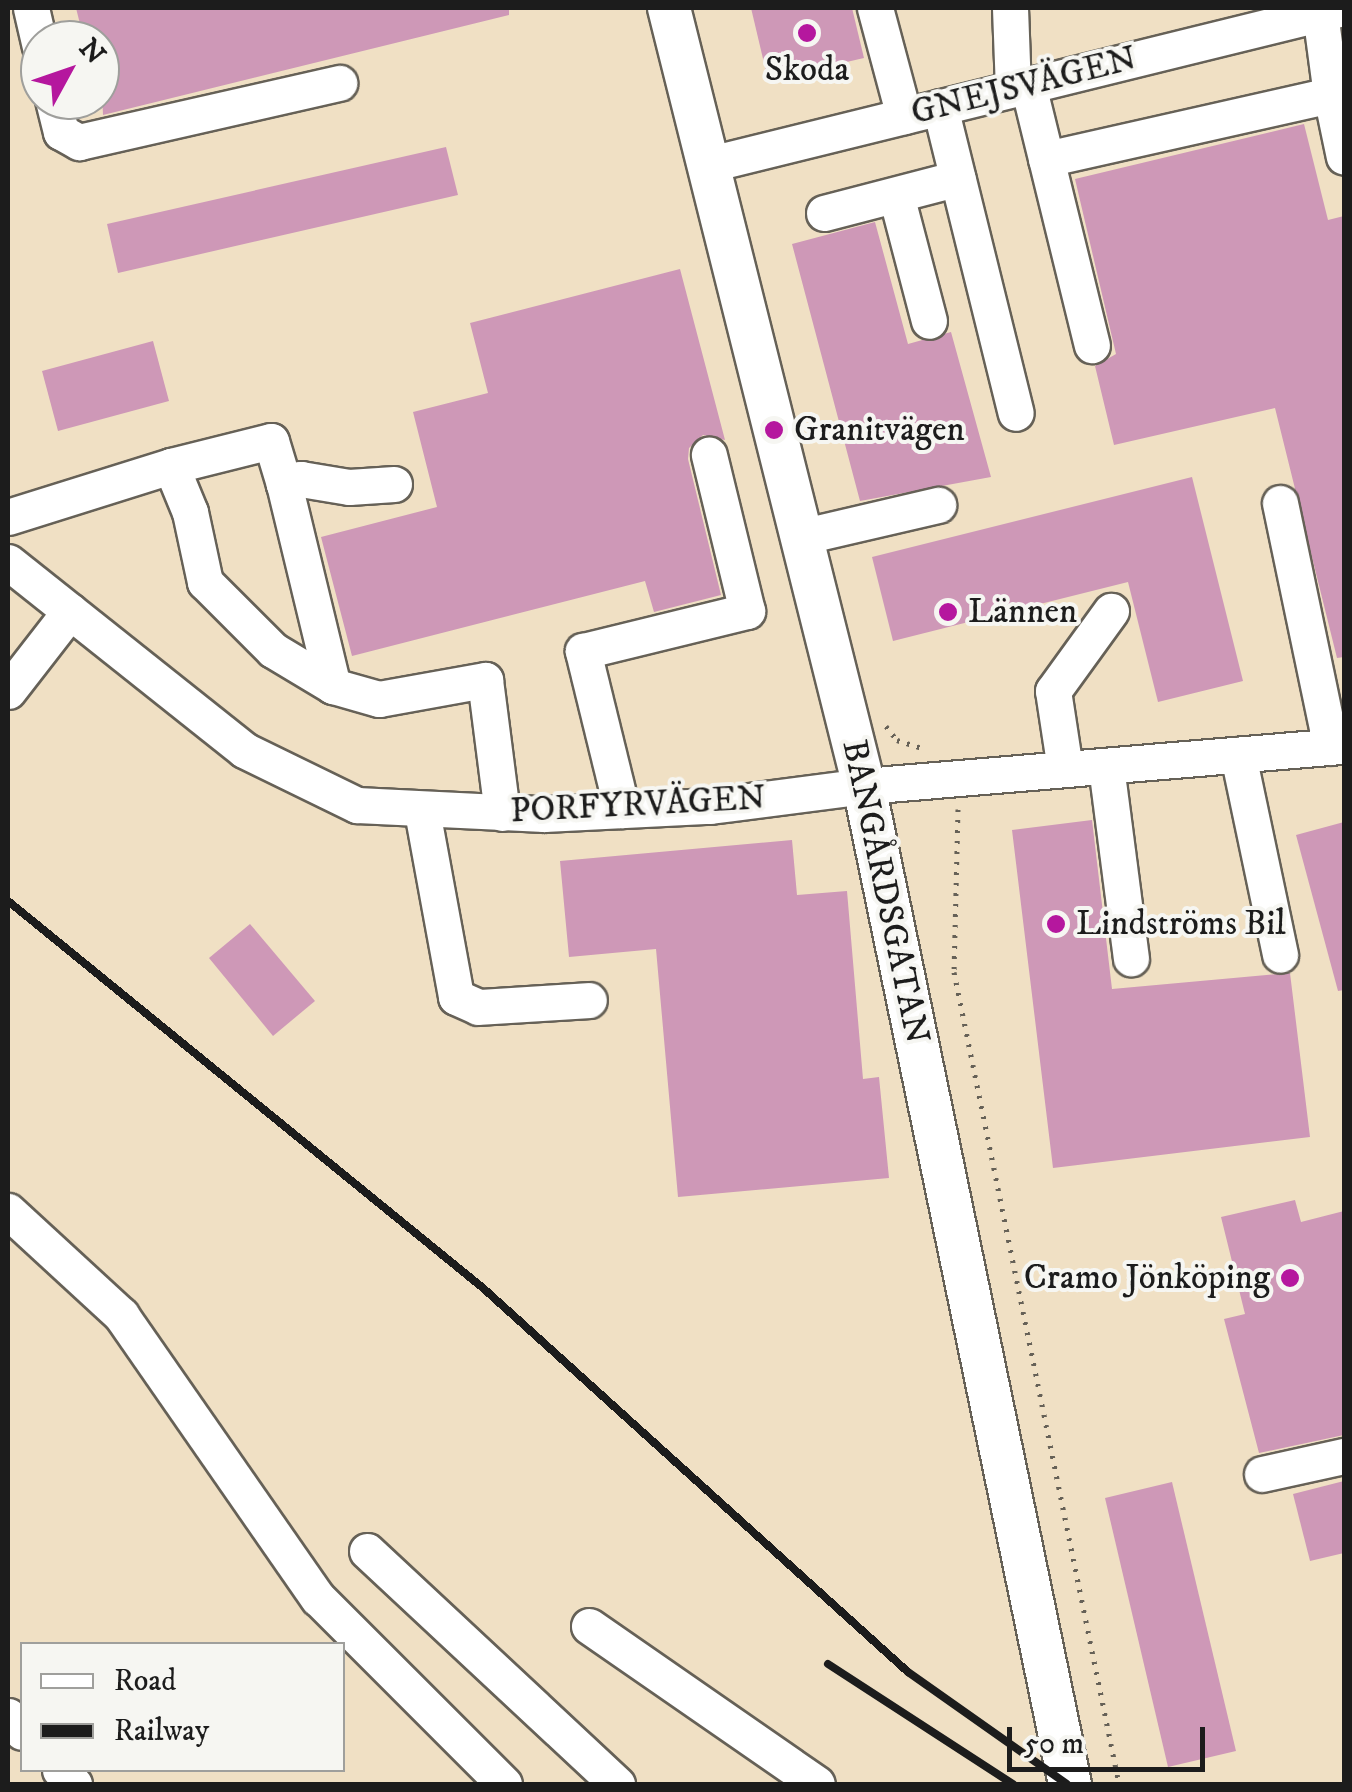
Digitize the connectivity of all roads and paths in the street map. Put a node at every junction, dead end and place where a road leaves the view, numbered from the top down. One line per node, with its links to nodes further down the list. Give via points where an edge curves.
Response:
1 (669, 8): 13 (main road, BANGÅRDSGATAN)
2 (875, 8): 9 (street)
3 (1010, 8): 6 (street)
4 (1333, 10): 6 (street, GNEJSVÄGEN); 7 (street)
5 (339, 82): 10 (street, via 79,142 60,132)
6 (1021, 87): 8 (street, GNEJSVÄGEN); 12 (street)
7 (1330, 95): 11 (street); 12 (street)
8 (940, 107): 9 (street, GNEJSVÄGEN); 14 (street)
9 (904, 116): 13 (street, GNEJSVÄGEN)
10 (57, 120)
11 (1344, 157)
12 (1046, 159): 18 (street)
13 (706, 164): 27 (main road, BANGÅRDSGATAN)
14 (958, 178): 15 (street); 19 (street)
15 (896, 195): 16 (street); 17 (street)
16 (824, 214)
17 (929, 321)
18 (1092, 345)
19 (1016, 414)
20 (709, 455): 42 (street, via 748,611 583,651)
21 (171, 466): 22 (street, via 270,441); 26 (street); 31 (street, via 190,512 205,582 273,650)
22 (284, 484): 23 (street); 31 (street)
23 (394, 484)
24 (1280, 503): 34 (street)
25 (938, 504): 27 (street)
26 (8, 517)
27 (800, 537): 40 (main road, BANGÅRDSGATAN)
28 (8, 562): 29 (street, PORFYRVÄGEN)
29 (70, 611): 32 (street); 41 (street, PORFYRVÄGEN, via 244,750 357,805)
30 (1111, 612): 38 (street, via 1052,691)
31 (333, 686): 43 (street, via 380,699 485,680)
32 (8, 692)
33 (884, 720): 35 (path, via 897,740)
34 (1338, 746): 36 (street, PORFYRVÄGEN)
35 (928, 749)
36 (1238, 756): 37 (street, PORFYRVÄGEN); 44 (street)
37 (1106, 766): 38 (street, PORFYRVÄGEN); 45 (street)
38 (1065, 769): 39 (street, PORFYRVÄGEN)
39 (955, 778): 40 (street, PORFYRVÄGEN); 56 (path, via 954,972)
40 (864, 786): 42 (street, PORFYRVÄGEN); 55 (main road, BANGÅRDSGATAN)
41 (422, 810): 43 (street, PORFYRVÄGEN); 46 (street, via 456,997 478,1007)
42 (622, 810): 43 (street, PORFYRVÄGEN)
43 (502, 813)
44 (1280, 955)
45 (1131, 958)
46 (589, 1000)
47 (8, 1211): 52 (street, via 121,1315 318,1598)
48 (1344, 1456): 49 (street)
49 (1262, 1474)
50 (367, 1551): 53 (street)
51 (589, 1626): 54 (street)
52 (504, 1784)
53 (617, 1784)
54 (817, 1784)
55 (1070, 1784)
56 (1119, 1784)

